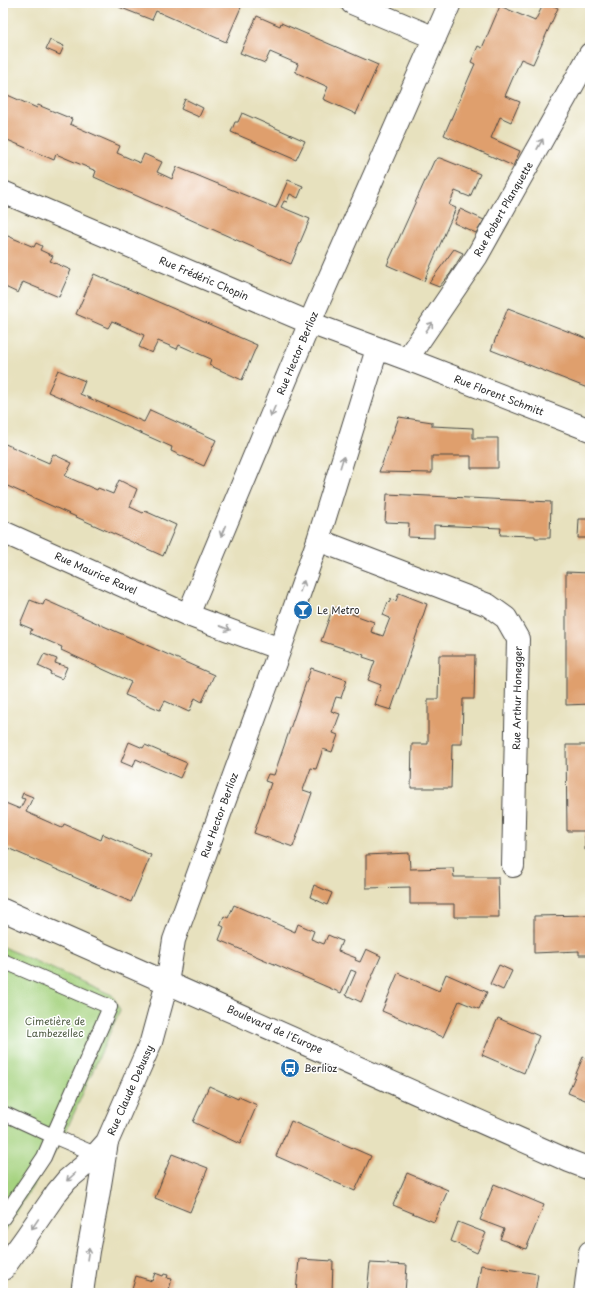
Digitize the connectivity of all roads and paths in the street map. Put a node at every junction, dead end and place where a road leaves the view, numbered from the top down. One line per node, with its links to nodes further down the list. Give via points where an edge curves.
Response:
1 (352, 3): 3 (street)
2 (450, 3): 3 (street, Rue Hector Berlioz)
3 (435, 38): 6 (street, Rue Hector Berlioz)
4 (590, 54): 8 (street, Rue Robert Planquette, one-way to 4, via 477,256)
5 (3, 192): 6 (street, Rue Frédéric Chopin)
6 (310, 323): 7 (street, Rue Frédéric Chopin); 12 (street, Rue Hector Berlioz, one-way to 12)
7 (377, 349): 8 (street, Rue Frédéric Chopin); 11 (street, Rue Hector Berlioz, one-way to 7)
8 (407, 359): 9 (street, Rue Florent Schmitt)
9 (590, 430)
10 (3, 532): 12 (street, Rue Maurice Ravel)
11 (318, 540): 13 (street, Rue Hector Berlioz, one-way to 11); 14 (street, Rue Arthur Honegger, via 488,604 506,618 518,639)
12 (188, 615): 13 (street, one-way to 13)
13 (280, 649): 17 (street, Rue Hector Berlioz, via 176,933)
14 (513, 866)
15 (3, 910): 17 (street, Boulevard de l'Europe)
16 (3, 961): 19 (lane, via 110,1007)
17 (167, 983): 20 (street, Rue Claude Debussy, via 151,1042); 21 (street, Boulevard de l'Europe)
18 (3, 1113): 19 (lane)
19 (53, 1136): 20 (lane); 22 (lane, via 44,1157)
20 (101, 1148): 24 (street, one-way to 24, via 57,1192); 25 (street, Rue Claude Debussy, one-way to 20, via 97,1203)
21 (590, 1169)
22 (3, 1218)
23 (590, 1252): 26 (street)
24 (3, 1269)
25 (82, 1293)
26 (585, 1293)

